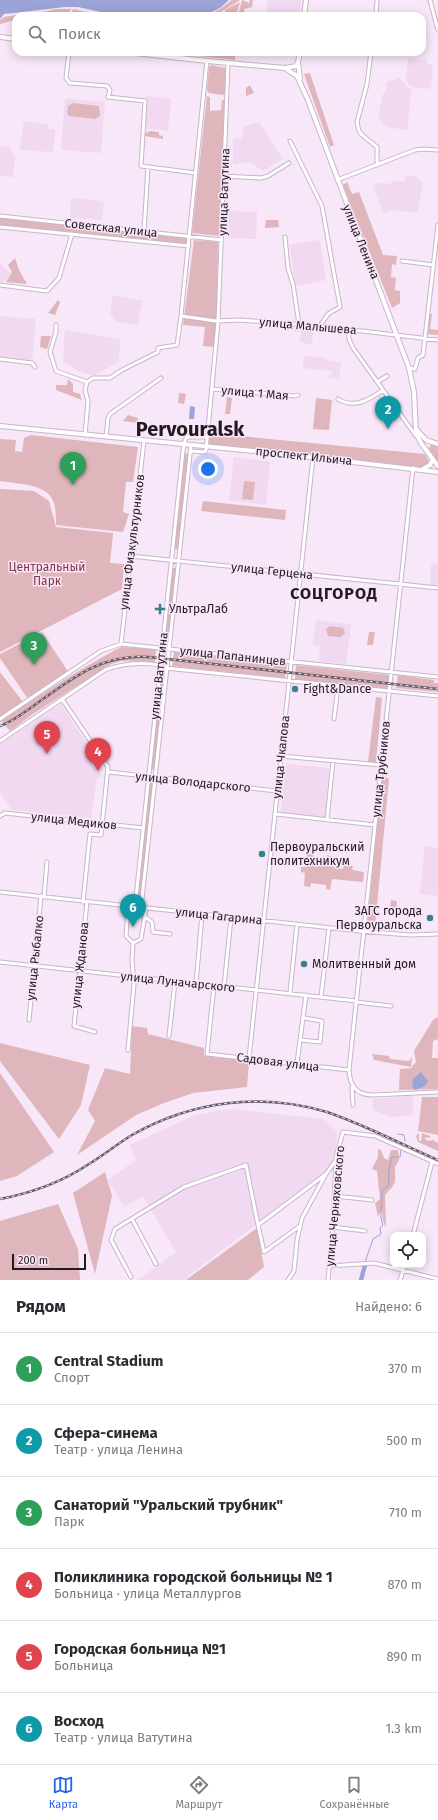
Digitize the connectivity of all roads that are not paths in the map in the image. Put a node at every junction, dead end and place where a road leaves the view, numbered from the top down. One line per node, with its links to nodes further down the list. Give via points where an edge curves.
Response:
1 (306, 0): 4 (main road)
2 (378, 0): 5 (street)
3 (430, 0): 6 (street)
4 (304, 12)
5 (376, 12)
6 (438, 30)
7 (0, 37): 8 (main road)
8 (12, 38)
9 (69, 56): 22 (street, via 66,78 70,83 107,86 110,90 108,97 145,101 141,166)
10 (158, 56): 13 (main road)
11 (299, 56): 14 (main road)
12 (370, 56): 21 (street, via 357,122 362,135 377,147)
13 (207, 62): 15 (main road); 23 (street)
14 (298, 62): 16 (main road, via 296,66); 17 (main road)
15 (228, 63): 16 (main road); 24 (street, улица Ватутина)
16 (285, 68): 17 (main road, улица Ленина, via 294,73)
17 (300, 81): 25 (main road, улица Ленина)
18 (290, 141): 42 (street, via 322,206 340,307 328,314)
19 (438, 150): 21 (street, via 419,149)
20 (289, 163): 24 (street, via 261,178)
21 (377, 165): 25 (street)
22 (148, 167): 23 (street); 29 (street)
23 (196, 173): 31 (street)
24 (224, 176): 33 (street, улица Ватутина)
25 (337, 180): 44 (main road, улица Ленина)
26 (0, 216): 29 (street, Советская улица)
27 (438, 225): 36 (street)
28 (0, 227): 30 (street, Советская улица)
29 (144, 231): 31 (street, Советская улица)
30 (72, 234): 34 (street, Советская улица); 37 (street, via 59,278 47,291)
31 (190, 236): 33 (street, Советская улица); 34 (street)
32 (285, 237): 40 (street)
33 (222, 240): 39 (street, улица Ватутина)
34 (189, 246): 38 (street)
35 (402, 261): 36 (street)
36 (435, 263): 45 (street)
37 (0, 285)
38 (181, 316): 39 (street); 52 (street, via 177,345 158,348 158,352 110,378 93,378)
39 (218, 320): 40 (street, улица Малышева); 54 (street, улица Ватутина)
40 (299, 324): 42 (street, улица Малышева)
41 (56, 326): 52 (street, via 50,352 56,371)
42 (320, 326): 43 (street, улица Малышева)
43 (348, 329): 44 (street, улица Малышева); 53 (street, улица Ленина, via 353,348)
44 (398, 336): 45 (street, улица Малышева); 49 (main road, улица Ленина)
45 (425, 338): 46 (street, улица Малышева); 49 (street, via 423,355 418,358 415,369)
46 (438, 340)
47 (0, 359): 48 (street, via 32,363)
48 (36, 367)
49 (408, 368): 59 (main road, улица Ленина, via 414,392)
50 (386, 376): 53 (street)
51 (161, 378): 61 (street, via 110,414)
52 (87, 382): 60 (street, via 85,390 88,401)
53 (377, 382): 55 (street, улица Ленина)
54 (212, 389): 56 (street, улица 1 Мая); 62 (street, улица Ватутина)
55 (383, 390): 57 (street, via 366,402 343,402); 63 (street, улица Ленина)
56 (298, 395)
57 (338, 399)
58 (0, 426): 60 (main road, проспект Ильича)
59 (415, 427): 63 (main road, улица Ленина); 65 (main road, via 424,438)
60 (84, 435): 61 (main road, проспект Ильича)
61 (106, 437): 64 (main road, проспект Ильича)
62 (207, 437): 66 (street, via 187,437); 67 (street, улица Ватутина)
63 (419, 439): 69 (main road, улица Ленина)
64 (144, 441): 66 (main road, проспект Ильича); 76 (street, улица Физкультурников)
65 (436, 443): 69 (main road, via 428,443)
66 (184, 445): 68 (main road, проспект Ильича); 77 (street, улица Ватутина)
67 (206, 446): 68 (main road, проспект Ильича); 70 (main road, проспект Ильича)
68 (190, 448): 78 (street, улица Ватутина)
69 (425, 449): 71 (main road, улица Ленина)
70 (313, 457): 73 (main road, проспект Ильича); 79 (street, улица Чкалова)
71 (433, 459): 72 (main road, улица Ленина); 74 (main road, via 430,465)
72 (438, 466)
73 (413, 468): 74 (main road, проспект Ильича); 80 (street, улица Трубников)
74 (423, 469): 75 (main road, проспект Ильича)
75 (438, 472)
76 (130, 556): 77 (street, улица Герцена); 82 (street, улица Физкультурников)
77 (171, 560): 78 (street, улица Герцена); 83 (street, улица Ватутина)
78 (178, 561): 79 (street, улица Герцена); 84 (street, улица Ватутина)
79 (301, 574): 80 (street, улица Герцена); 85 (street, улица Чкалова)
80 (400, 584): 81 (street, улица Герцена); 88 (street, улица Трубников)
81 (438, 588)
82 (121, 644): 83 (street, улица Папанинцев); 95 (street, улица Папанинцев, via 101,652)
83 (162, 648): 84 (street, улица Папанинцев); 86 (street, улица Ватутина)
84 (169, 649): 85 (street, улица Папанинцев); 87 (street, улица Ватутина)
85 (292, 662): 88 (street, улица Папанинцев); 90 (street, улица Чкалова)
86 (161, 665): 87 (street, улица Папанинцев); 94 (street, улица Папанинцев, via 137,663 105,670); 102 (street, улица Ватутина)
87 (167, 668): 90 (street, улица Папанинцев); 103 (street, улица Ватутина)
88 (391, 672): 89 (street, улица Папанинцев); 92 (street, улица Трубников)
89 (438, 677)
90 (290, 681): 91 (street, улица Папанинцев); 98 (street, улица Чкалова)
91 (338, 686): 92 (street, улица Папанинцев); 96 (street)
92 (389, 691): 93 (street, улица Папанинцев); 100 (street, улица Трубников)
93 (438, 696)
94 (62, 699): 97 (street, улица Папанинцев); 101 (street)
95 (0, 719)
96 (334, 719)
97 (0, 741)
98 (280, 756): 99 (street); 104 (street, улица Чкалова)
99 (333, 761): 100 (street); 107 (street)
100 (381, 765): 109 (street, улица Трубников)
101 (109, 772): 102 (street, улица Володарского); 108 (street)
102 (148, 778): 103 (street, улица Володарского); 110 (street, улица Ватутина)
103 (155, 779): 104 (street, улица Володарского); 118 (street, улица Ватутина)
104 (277, 791): 105 (street, улица Чкалова)
105 (276, 814): 107 (street); 123 (street, улица Чкалова)
106 (0, 816): 108 (street, улица Медиков, via 5,813)
107 (327, 820): 109 (street)
108 (102, 824): 110 (street, улица Медиков); 114 (street, via 101,835 90,834)
109 (375, 825): 126 (street, улица Трубников)
110 (143, 828): 117 (street, улица Ватутина)
111 (47, 862): 113 (street, улица Рыбалко)
112 (0, 892): 113 (street, улица Гагарина)
113 (42, 897): 114 (street, улица Гагарина); 131 (street, улица Рыбалко)
114 (83, 902): 115 (street, улица Гагарина)
115 (87, 902): 116 (street, улица Гагарина); 132 (street, улица Жданова)
116 (128, 907): 117 (street, улица Гагарина); 129 (street, via 126,936)
117 (135, 907): 118 (street, улица Гагарина)
118 (141, 908): 119 (street, улица Гагарина)
119 (146, 909): 120 (street, улица Гагарина); 121 (street)
120 (202, 915): 122 (street, улица Гагарина); 135 (street)
121 (145, 917): 127 (street, via 152,922 153,932); 129 (street, via 141,939)
122 (231, 918): 123 (street, улица Гагарина); 137 (street)
123 (263, 921): 124 (street, улица Гагарина); 138 (street, улица Чкалова)
124 (297, 924): 125 (street, улица Гагарина); 139 (street)
125 (330, 928): 126 (street, улица Гагарина); 141 (street)
126 (364, 932): 128 (street, улица Гагарина); 142 (street, улица Трубников)
127 (170, 934)
128 (438, 934)
129 (133, 943): 133 (street)
130 (0, 962): 131 (street, улица Луначарского)
131 (34, 967): 132 (street, улица Луначарского); 145 (street, улица Рыбалко)
132 (79, 971): 133 (street, улица Луначарского); 146 (street, улица Жданова, via 74,1027)
133 (134, 977): 134 (street, улица Луначарского); 149 (street)
134 (174, 982): 135 (street, улица Луначарского); 147 (street)
135 (196, 984): 136 (street, улица Луначарского)
136 (214, 986): 137 (street, улица Луначарского); 150 (street, Садовая улица, via 207,1054)
137 (224, 986): 138 (street, улица Луначарского)
138 (256, 990): 139 (street, улица Луначарского); 150 (street, улица Чкалова)
139 (290, 992): 140 (street, улица Луначарского)
140 (306, 995): 141 (street, улица Луначарского); 144 (street)
141 (322, 997): 142 (street, улица Луначарского)
142 (356, 1002): 143 (street, улица Луначарского); 152 (street, улица Трубников)
143 (391, 1006)
144 (304, 1018): 148 (street); 148 (street, via 322,1021 320,1042)
145 (29, 1020)
146 (95, 1032)
147 (169, 1036)
148 (300, 1040): 151 (street)
149 (128, 1050)
150 (249, 1058): 151 (street, Садовая улица)
151 (297, 1063): 152 (street, Садовая улица)
152 (349, 1070): 153 (street, улица Трубников)
153 (352, 1085): 154 (street, via 360,1093 368,1095); 155 (street, улица Трубников)
154 (438, 1092)
155 (352, 1105)
156 (336, 1160): 157 (street, улица Черняховского, via 343,1132 375,1136); 159 (street); 160 (street, улица Черняховского)
157 (432, 1162): 158 (street); 167 (street)
158 (438, 1164)
159 (326, 1174): 163 (street); 164 (street)
160 (335, 1196): 161 (street); 165 (street, улица Черняховского)
161 (372, 1200)
162 (132, 1219): 163 (street, via 184,1187 246,1165); 168 (street); 171 (street, via 115,1229 111,1240)
163 (258, 1226): 164 (street, via 264,1252)
164 (300, 1226): 173 (street, via 294,1271)
165 (333, 1227): 166 (street); 169 (street, улица Черняховского)
166 (365, 1231)
167 (413, 1232)
168 (156, 1264)
169 (329, 1266): 170 (street, via 374,1263); 174 (street, улица Черняховского)
170 (403, 1270): 172 (street); 175 (street)
171 (131, 1277)
172 (438, 1279)
173 (288, 1280)
174 (328, 1280)
175 (400, 1280)

